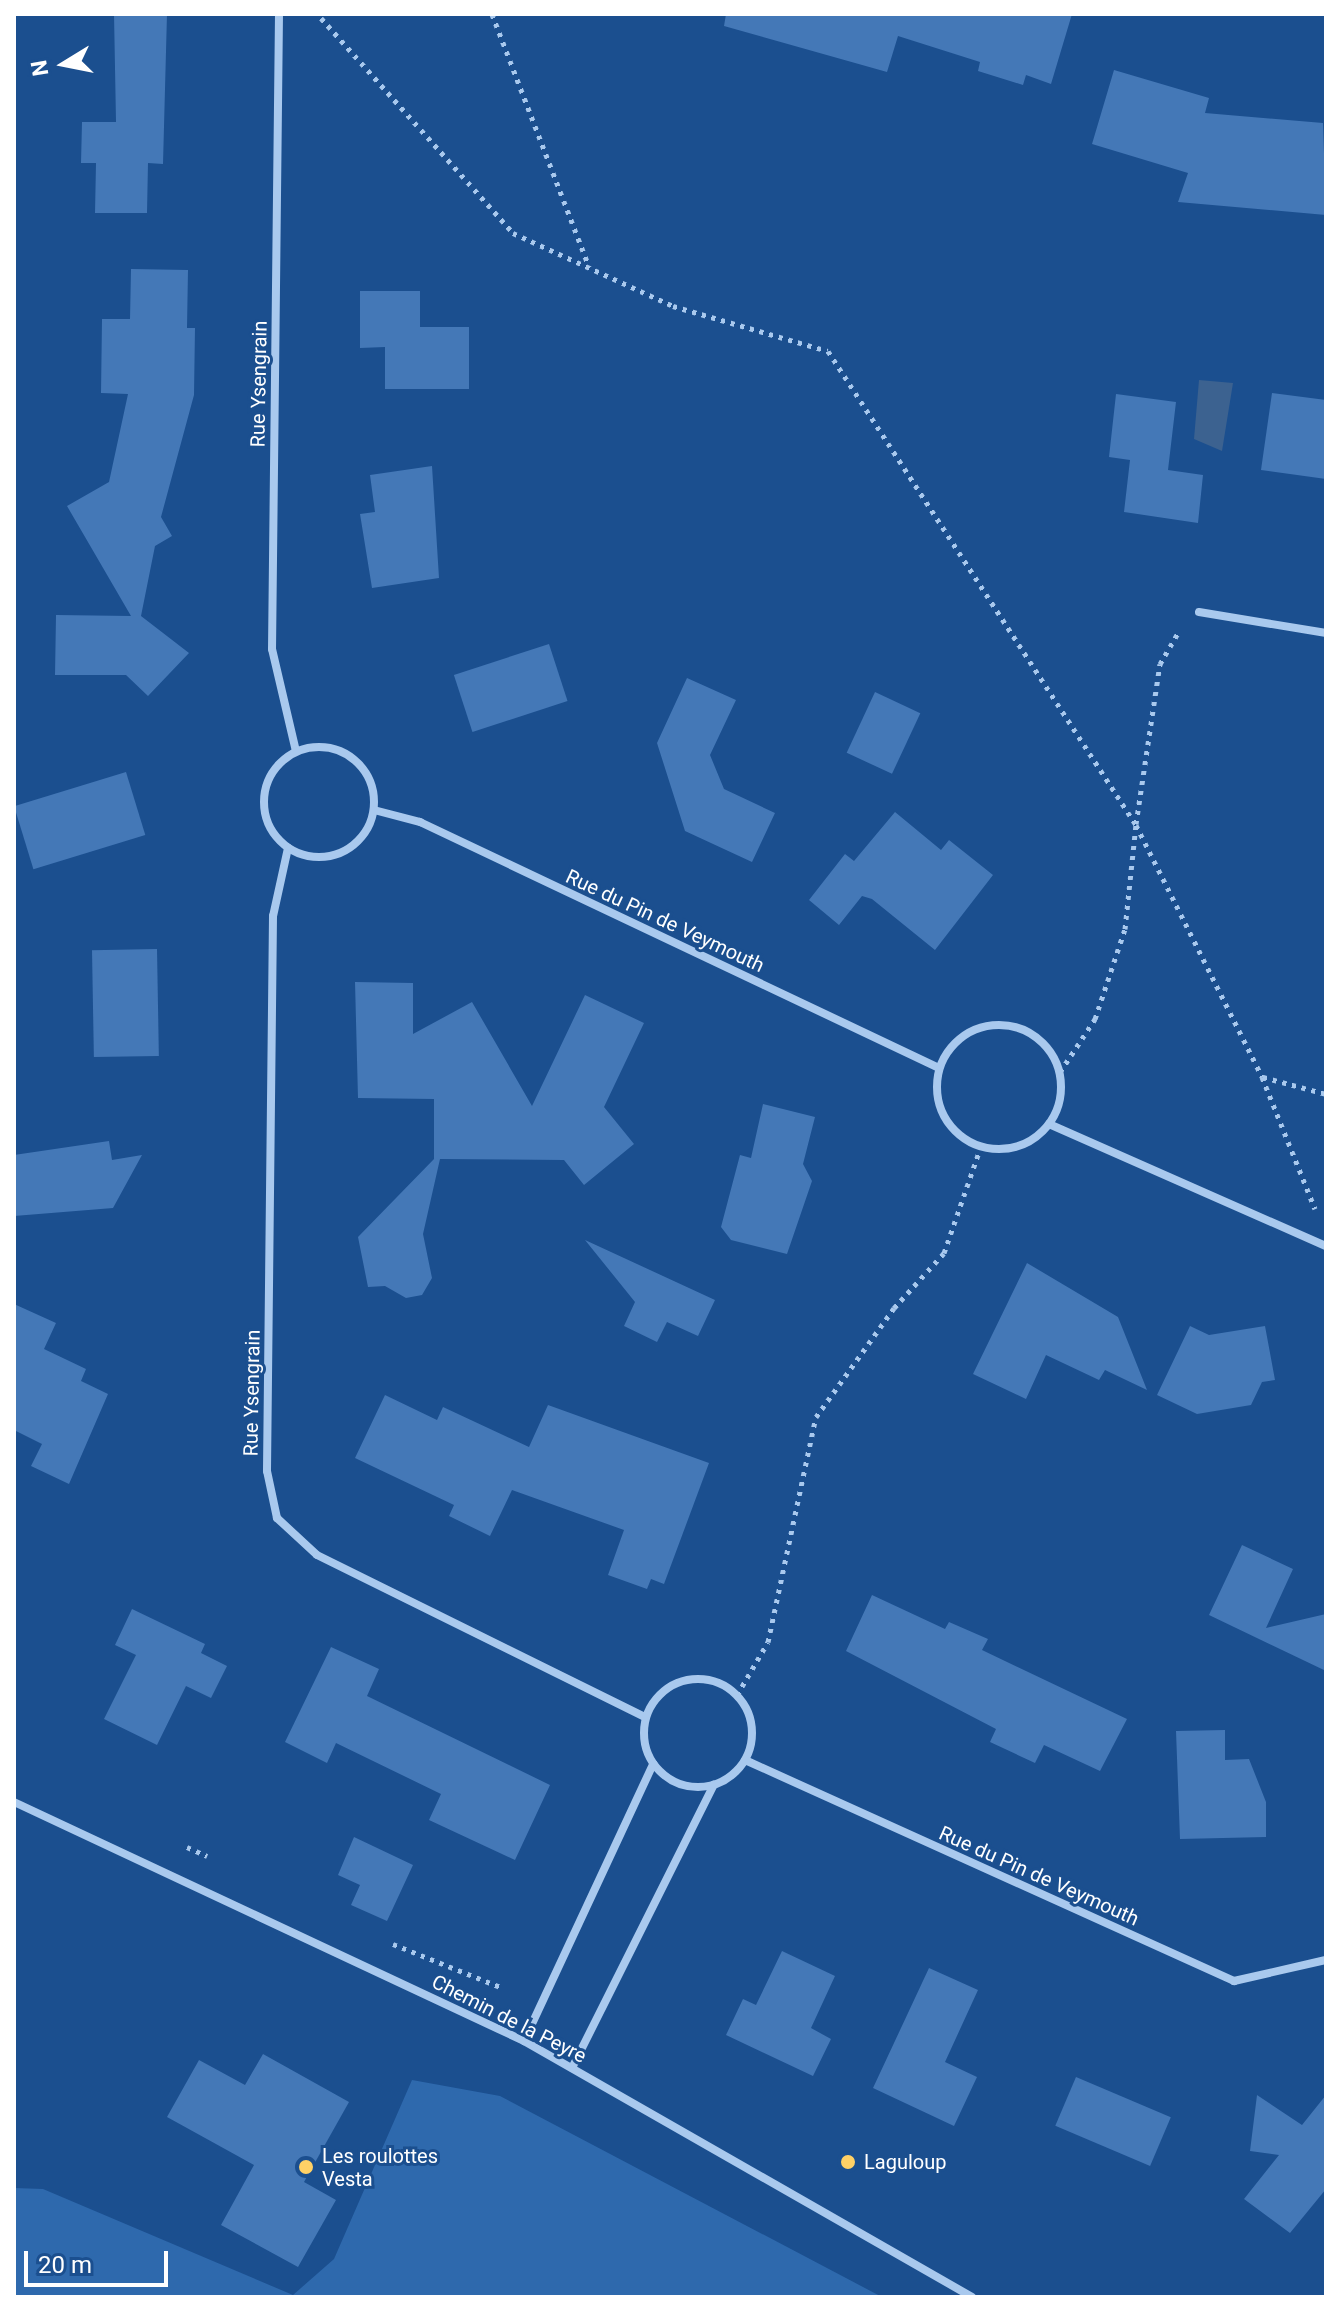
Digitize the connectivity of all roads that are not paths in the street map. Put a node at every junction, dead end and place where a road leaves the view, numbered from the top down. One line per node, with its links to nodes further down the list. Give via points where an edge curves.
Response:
1 (279, 14): 4 (street, Rue Ysengrain, via 272,649)
2 (1199, 612): 3 (street)
3 (1326, 633)
4 (296, 751): 5 (street, via 345,753 368,777); 6 (street, via 265,789 267,822)
5 (374, 810): 6 (street, via 357,843 341,853 323,858); 7 (street, Rue du Pin de Veymouth, via 420,822)
6 (288, 848): 10 (street, Rue Ysengrain, via 273,916 267,1471 277,1518 317,1555)
7 (939, 1068): 8 (street, via 944,1115 981,1146 1018,1146); 8 (street, via 953,1044 974,1029 1001,1024 1027,1031 1048,1048 1060,1072 1060,1099)
8 (1049, 1124): 9 (street)
9 (1326, 1246)
10 (645, 1717): 11 (street, via 663,1690 693,1678 737,1695 752,1727); 12 (street)
11 (745, 1760): 13 (street); 15 (street, Rue du Pin de Veymouth, via 1234,1981)
12 (653, 1764): 13 (street, via 680,1784); 16 (street)
13 (714, 1785): 17 (street)
14 (14, 1802): 16 (street, Chemin de la Peyre)
15 (1326, 1960)
16 (524, 2041): 17 (street, Chemin de la Peyre)
17 (572, 2068): 18 (street, Chemin de la Peyre)
18 (972, 2297)

